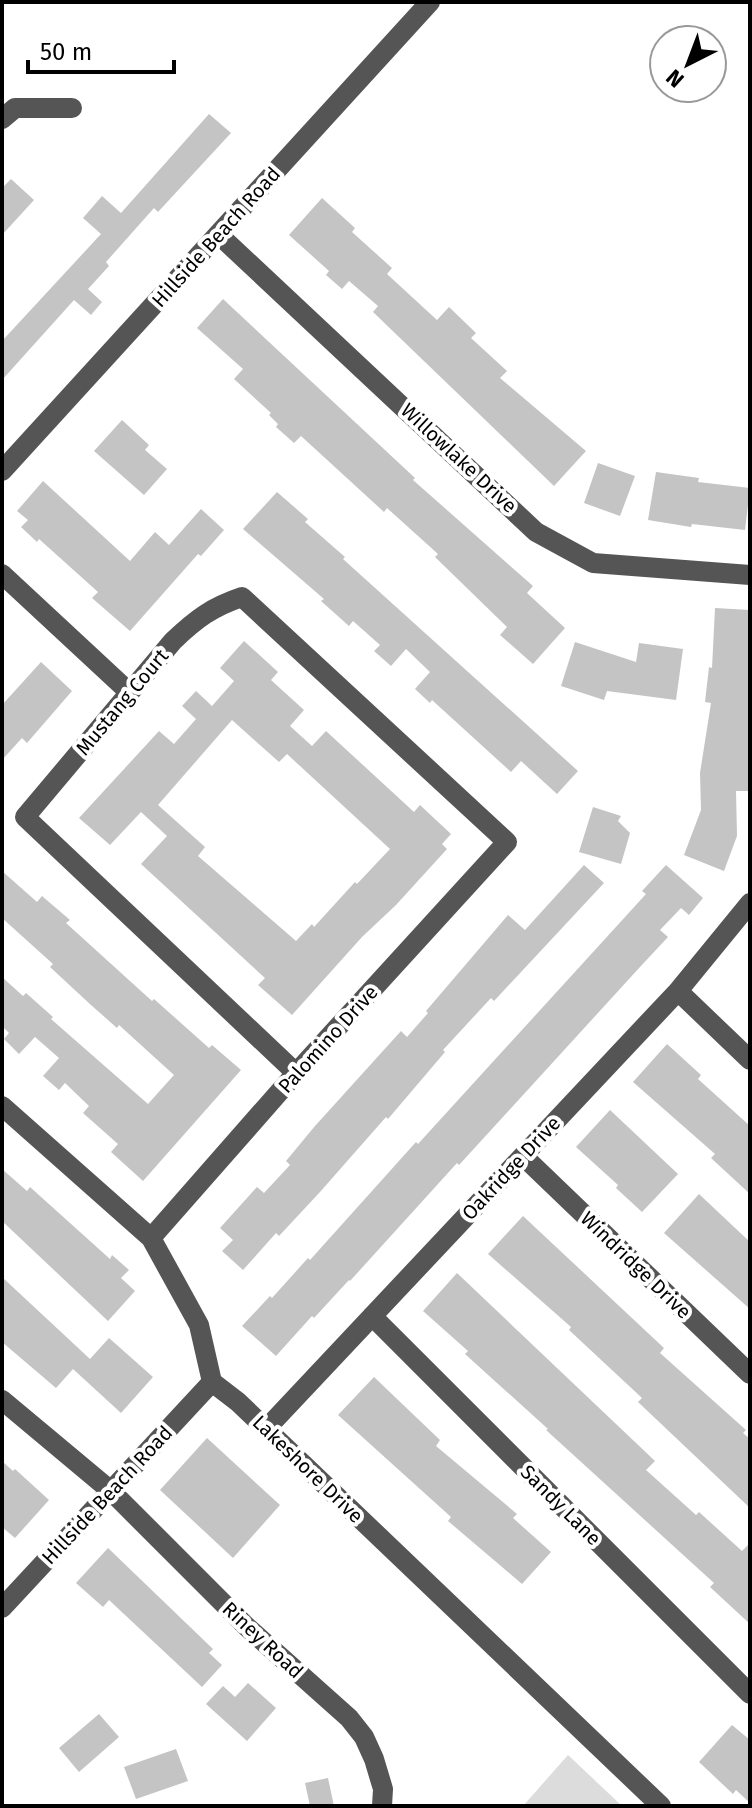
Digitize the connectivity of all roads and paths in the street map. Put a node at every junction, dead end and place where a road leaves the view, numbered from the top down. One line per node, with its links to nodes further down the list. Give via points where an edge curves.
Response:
1 (430, 2): 4 (street, Hillside Beach Road)
2 (72, 108): 3 (street, via 15,108)
3 (2, 119)
4 (218, 234): 5 (street, Hillside Beach Road); 7 (street, Willowlake Drive, via 536,532 593,563)
5 (2, 471)
6 (2, 574): 8 (street)
7 (750, 575)
8 (129, 692): 9 (street, Mustang Court, via 197,619 242,597); 13 (street, Mustang Court, via 25,817)
9 (507, 842): 13 (street, Palomino Drive)
10 (750, 903): 11 (street, Oakridge Drive)
11 (678, 991): 12 (street); 15 (street, Oakridge Drive)
12 (750, 1060)
13 (296, 1073): 16 (street, Palomino Drive)
14 (2, 1106): 16 (street)
15 (523, 1156): 17 (street, Oakridge Drive); 18 (street, Windridge Drive)
16 (151, 1238): 19 (street, via 199,1325)
17 (372, 1316): 21 (street, Oakridge Drive); 24 (street, Sandy Lane)
18 (750, 1374)
19 (212, 1382): 21 (street, Lakeshore Drive); 22 (street, Hillside Beach Road)
20 (2, 1400): 22 (street, Riney Road)
21 (266, 1429): 26 (street, Lakeshore Drive)
22 (111, 1491): 23 (street, Hillside Beach Road); 25 (street, Riney Road, via 247,1627 349,1718 374,1759)
23 (2, 1608)
24 (750, 1694)
25 (382, 1806)
26 (661, 1806)

